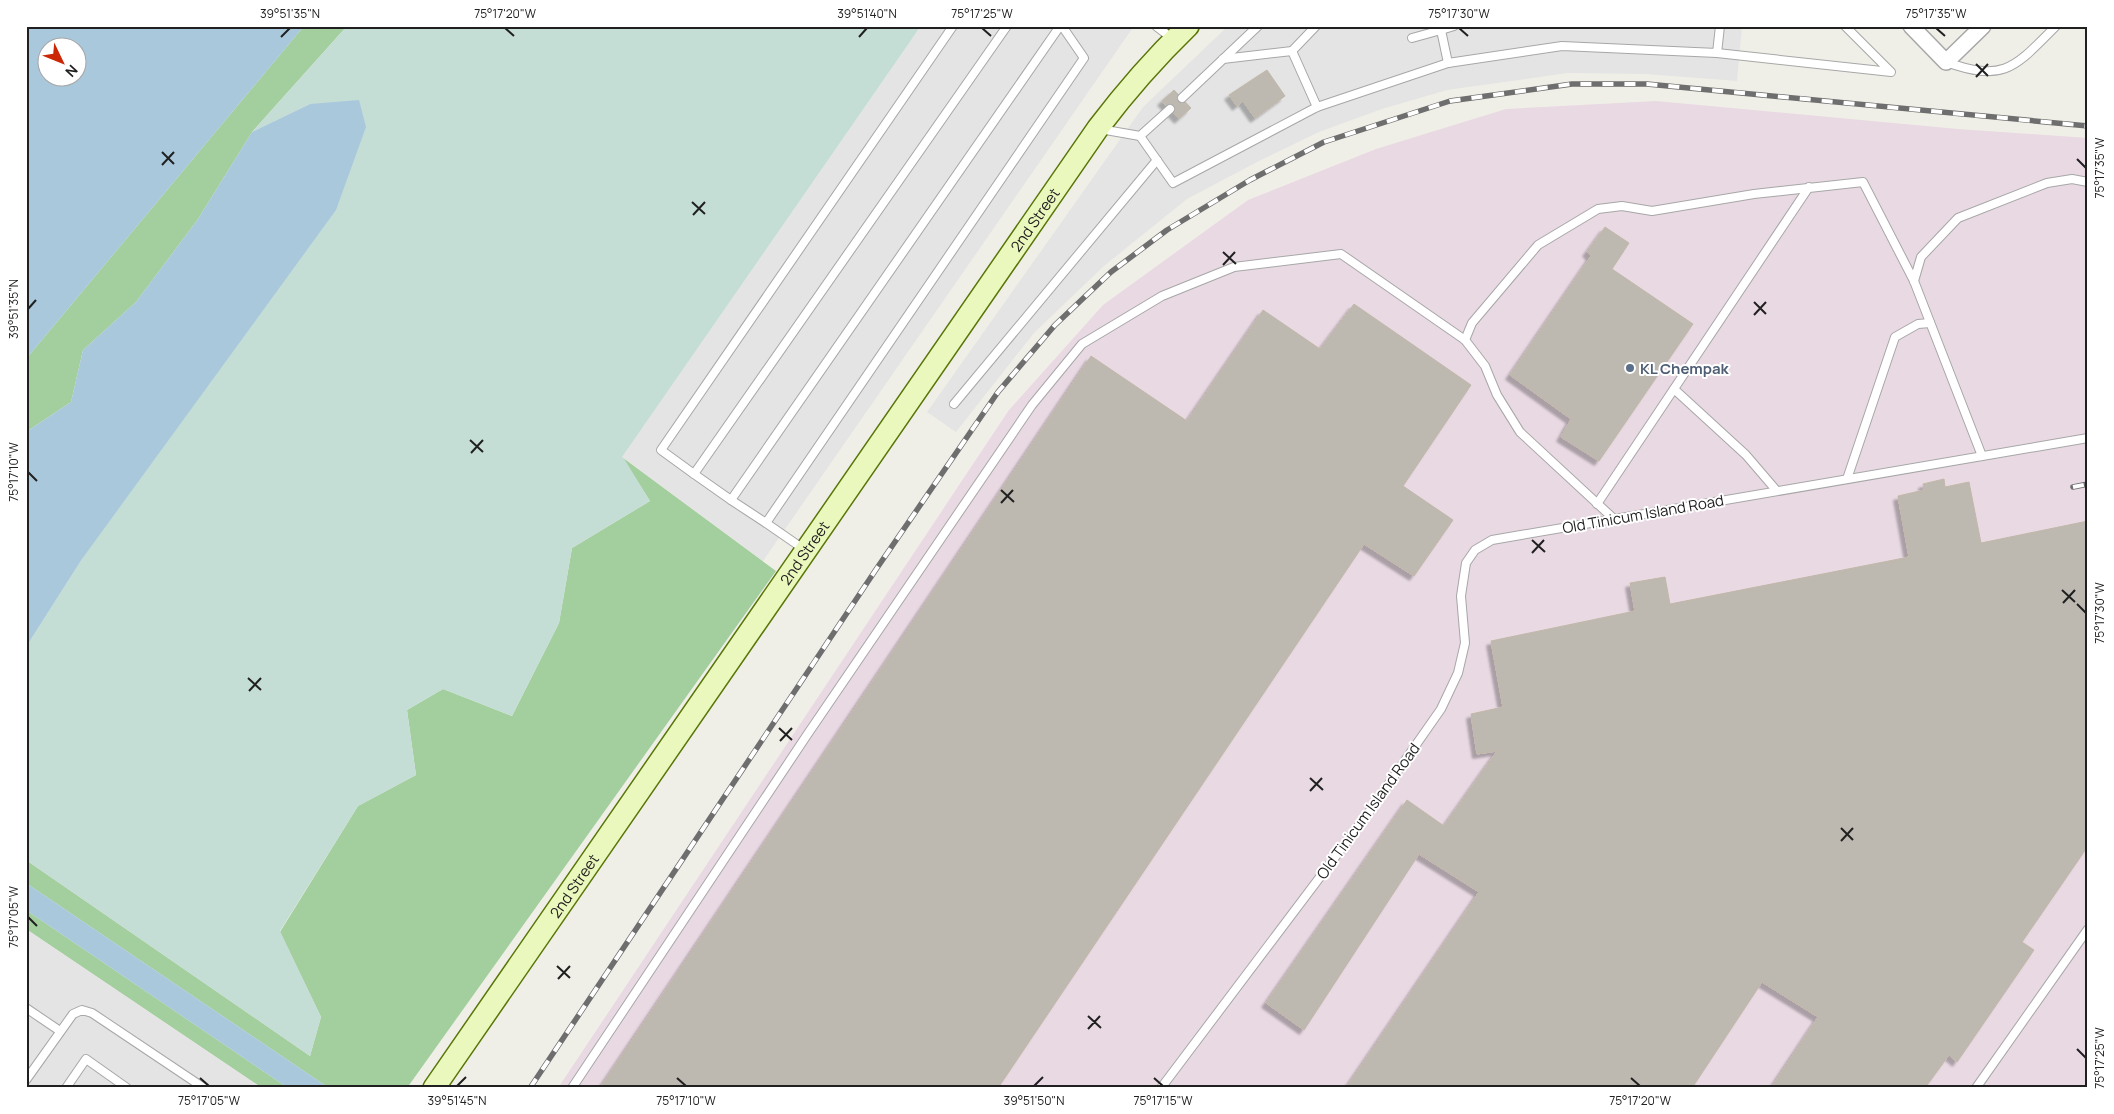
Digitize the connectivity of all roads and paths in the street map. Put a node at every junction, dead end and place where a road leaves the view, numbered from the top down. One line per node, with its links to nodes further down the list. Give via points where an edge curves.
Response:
1 (954, 26): 36 (lane, via 660,450)
2 (1007, 26): 36 (lane)
3 (1061, 26): 39 (lane); 42 (lane, via 1084,58)
4 (1156, 26): 14 (lane)
5 (1258, 26): 18 (lane)
6 (1316, 26): 16 (lane)
7 (1454, 26): 13 (lane)
8 (1720, 26): 17 (lane)
9 (1845, 26): 17 (lane, via 1891,72)
10 (1912, 26): 19 (street)
11 (1983, 26): 19 (street)
12 (2056, 26): 19 (lane, via 2026,57 2004,70 1968,70)
13 (1440, 30): 15 (lane); 20 (lane)
14 (1181, 33): 24 (street, 2nd Street, via 1126,92)
15 (1412, 38)
16 (1292, 51): 18 (lane); 22 (lane)
17 (1717, 53): 20 (lane, via 1562,46)
18 (1223, 59): 21 (lane)
19 (1946, 62)
20 (1448, 63): 22 (lane)
21 (1182, 98)
22 (1318, 107): 26 (lane, via 1172,183)
23 (1170, 109): 25 (lane)
24 (1098, 128): 25 (lane); 43 (street, 2nd Street)
25 (1140, 136): 26 (lane)
26 (1156, 160): 33 (lane)
27 (2088, 182): 29 (lane, via 2072,179 2047,183 1958,218 1921,257)
28 (1809, 187): 29 (lane, via 1863,182); 31 (lane, via 1652,211 1622,206 1598,209 1538,245 1472,323); 32 (lane)
29 (1914, 280): 30 (lane)
30 (1930, 323): 35 (lane); 37 (lane, via 1918,324 1894,337)
31 (1465, 340): 40 (lane, via 1485,366 1497,395 1520,432); 52 (lane, via 1341,254 1234,267 1162,296 1082,344 1027,413 806,735)
32 (1674, 389): 38 (lane, via 1746,455); 40 (lane)
33 (954, 404)
34 (2088, 438): 35 (lane, Old Tinicum Island Road)
35 (1982, 456): 37 (lane, Old Tinicum Island Road)
36 (694, 474): 39 (lane)
37 (1847, 478): 38 (lane, Old Tinicum Island Road)
38 (1776, 490): 41 (lane, Old Tinicum Island Road)
39 (731, 500): 42 (lane)
40 (1597, 504): 41 (lane)
41 (1614, 519): 53 (lane, Old Tinicum Island Road, via 1492,540 1475,550 1466,564 1461,596 1465,643 1458,672 1441,709 1369,812)
42 (766, 523): 43 (lane)
43 (806, 550): 51 (street, 2nd Street)
44 (2088, 929): 54 (lane)
45 (26, 1008): 46 (lane)
46 (60, 1031): 47 (lane); 50 (lane, via 73,1014 82,1010 92,1013)
47 (26, 1079)
48 (66, 1088): 49 (lane, via 86,1059)
49 (127, 1088)
50 (204, 1088)
51 (434, 1088)
52 (572, 1088)
53 (1161, 1088)
54 (1976, 1088)

